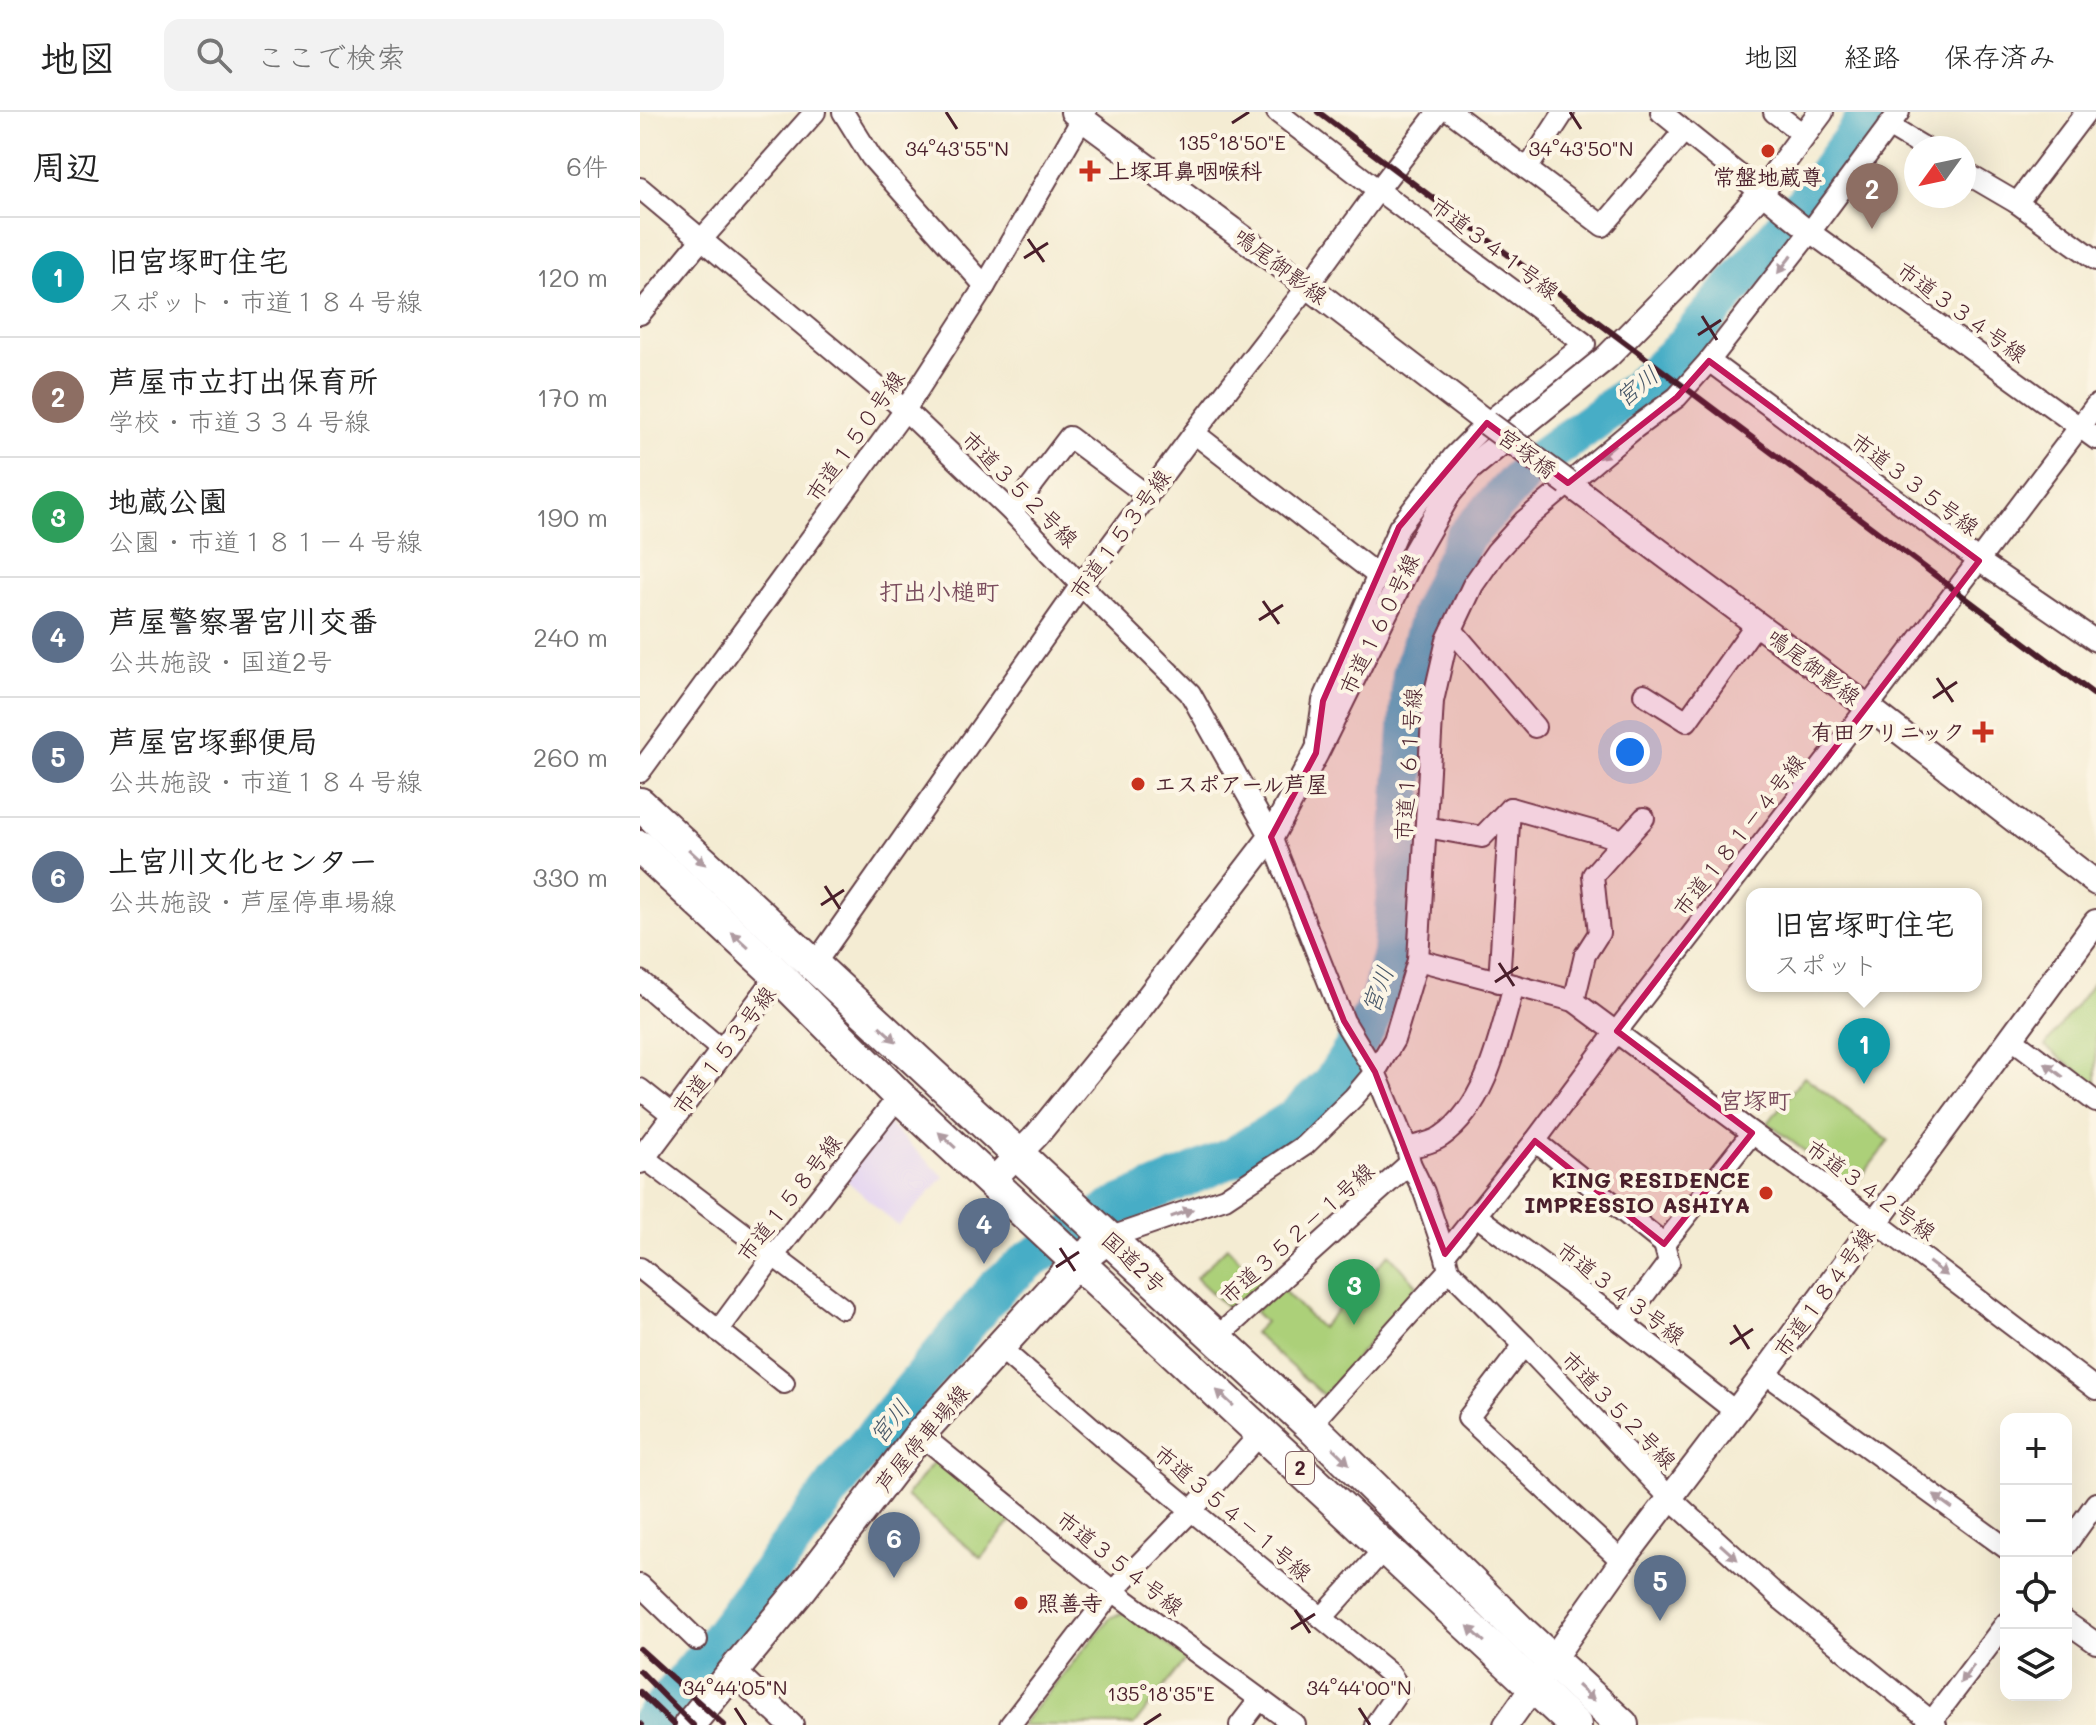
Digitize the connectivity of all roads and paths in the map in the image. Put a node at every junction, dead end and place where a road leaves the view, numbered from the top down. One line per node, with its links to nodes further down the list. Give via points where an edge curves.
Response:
1 (815, 112): 22 (street)
2 (843, 112): 24 (street, via 871,157)
3 (1277, 112): 18 (street, 市道３４１号線)
4 (1438, 112): 18 (street, 市道１５３号線)
5 (1451, 112): 15 (street)
6 (1564, 112): 15 (street)
7 (1774, 112): 13 (street)
8 (1821, 112): 13 (street, 市道１６０号線)
9 (2086, 112): 20 (street)
10 (1080, 114): 24 (street, 市道１５０号線); 25 (street, 鳴尾御影線)
11 (1674, 119): 15 (street, via 1603,226); 19 (street)
12 (1894, 119): 14 (street); 21 (street, 市道１６１号線)
13 (1804, 135): 19 (street, 市道１６０号線)
14 (1912, 136)
15 (1527, 169)
16 (1976, 179): 20 (street)
17 (640, 188): 22 (street, 市道３５２号線)
18 (1378, 190): 25 (street, 市道１５３号線); 30 (street, 市道３４１号線, via 1585,344)
19 (1770, 201): 21 (street, 市道３３４号線); 45 (street, 市道１６０号線, via 1607,357 1470,468 1449,493)
20 (2017, 203): 23 (street)
21 (1805, 229): 27 (street, 市道１６１号線, one-way to 27); 32 (street, 市道３３４号線)
22 (701, 240): 26 (street); 29 (street, 市道３５２号線)
23 (2096, 260)
24 (985, 286): 29 (street, 市道１５０号線)
25 (1308, 286): 30 (street, 鳴尾御影線); 31 (street, 市道１５３号線)
26 (640, 314)
27 (1709, 361): 33 (street, 市道１６１号線, one-way to 33, via 1677,397); 36 (street, 市道３３５号線)
28 (2096, 405): 32 (street, 市道１８１－４号線)
29 (905, 410): 35 (street, 市道３５２号線); 46 (street, 市道１５０号線)
30 (1487, 423): 33 (street, 宮塚橋, bridge); 37 (street, via 1399,527)
31 (1194, 433): 34 (street, 市道１５３号線); 37 (street)
32 (2088, 433): 36 (street, 市道１８１－４号線)
33 (1568, 483): 39 (street, 鳴尾御影線); 40 (street, 市道１６１号線, via 1496,552)
34 (1148, 496): 35 (street, via 1069,437); 38 (street, 市道１５３号線)
35 (1012, 512): 38 (street, 市道３５２号線)
36 (1979, 561): 41 (street, 市道３３５号線); 43 (street, 市道１８１－４号線)
37 (1377, 575): 45 (street, via 1323,701)
38 (1081, 585): 51 (street, 市道３５２号線, via 1190,693); 57 (street, 市道１５３号線)
39 (1756, 624): 42 (street, via 1687,721); 43 (street, 鳴尾御影線)
40 (1452, 630): 44 (street); 50 (street, 市道１６１号線, via 1433,701)
41 (2096, 641)
42 (1644, 694)
43 (1868, 707): 54 (street, 鳴尾御影線); 62 (street, 市道１８１－４号線)
44 (1535, 727)
45 (1316, 753): 51 (street, 市道１６０号線)
46 (640, 772)
47 (640, 804): 57 (highway, 国道2号 / 2, one-way to 57)
48 (1510, 808): 50 (street, via 1482,837); 52 (street); 60 (street)
49 (1644, 818): 52 (street)
50 (1426, 827): 56 (street, 市道１６１号線)
51 (1271, 837): 65 (street, 市道３５２号線, via 1344,1021); 72 (street, 市道１６０号線, via 1133,1017)
52 (1624, 840): 61 (street, via 1593,875 1599,933 1585,955)
53 (640, 847): 58 (highway, 国道2号 / 2, one-way to 53)
54 (2096, 883)
55 (2096, 922): 63 (street, 市道１８４号線)
56 (1418, 960): 60 (street, 市道３４２号線); 65 (street, 市道１６１号線, via 1394,1040)
57 (814, 965): 72 (highway, 国道2号 / 2, one-way to 72)
58 (779, 976): 64 (street, 市道１５３号線); 67 (highway, 国道2号 / 2)
59 (640, 981): 64 (street)
60 (1506, 983): 61 (street, 市道３４２号線); 73 (street, via 1498,1040 1481,1089 1465,1116 1441,1138)
61 (1574, 1001): 62 (street, 市道３４２号線)
62 (1617, 1031): 70 (street, 市道３４２号線); 71 (street, 市道１８１－４号線)
63 (2011, 1038): 68 (street, one-way to 63); 77 (street, 市道１８４号線)
64 (723, 1051): 69 (street, 市道１５３号線)
65 (1370, 1064): 73 (street, 市道３５２号線); 78 (street, 市道１６１号線, one-way to 65, via 1225,1198 1305,1145 1354,1097)
66 (640, 1089): 69 (street)
67 (899, 1096): 75 (highway, 国道2号 / 2, one-way to 67); 81 (street, 市道１５８号線)
68 (2096, 1102)
69 (675, 1117): 74 (street, 市道１５３号線)
70 (1752, 1133): 77 (street, 市道３４２号線); 79 (street)
71 (1535, 1141): 76 (street, 市道１８１－４号線); 79 (street)
72 (1017, 1153): 75 (street, 市道１６０号線); 78 (highway, 国道2号 / 2)
73 (1408, 1156): 82 (street, 市道３５２号線); 87 (street, 市道３５２－１号線)
74 (642, 1159): 81 (street)
75 (991, 1182): 80 (highway, 国道2号 / 2)
76 (1475, 1215): 82 (street, 市道１８１－４号線); 85 (street, 市道３４３号線)
77 (1876, 1222): 90 (street, 市道１８４号線); 92 (street, 市道３４２号線, one-way to 92)
78 (1096, 1226): 80 (main road, 芦屋停車場線); 87 (highway, 国道2号 / 2)
79 (1664, 1244): 85 (street, via 1669,1262)
80 (1062, 1248): 89 (main road, 芦屋停車場線); 95 (highway, 国道2号 / 2, one-way to 80)
81 (774, 1255): 84 (street); 86 (street, 市道１５８号線)
82 (1447, 1262): 88 (street, 市道３５２号線); 94 (street, 市道１８１－４号線)
83 (640, 1268): 86 (street)
84 (842, 1308)
85 (1623, 1323): 93 (street, 市道３４３号線)
86 (718, 1331): 91 (street)
87 (1216, 1338): 94 (highway, 国道2号 / 2)
88 (1524, 1345): 97 (street, 市道３５２号線); 103 (street, via 1468,1418)
89 (999, 1347): 96 (main road, 芦屋停車場線); 99 (street, 市道３５４－１号線)
90 (1765, 1373): 93 (street, 市道１８４号線); 101 (street, one-way to 90)
91 (784, 1383)
92 (2096, 1389)
93 (1736, 1412): 97 (street, 市道１８４号線)
94 (1310, 1425): 112 (highway, 国道2号 / 2, one-way to 112)
95 (1262, 1432): 99 (street); 102 (highway, 国道2号 / 2)
96 (920, 1434): 105 (street, 市道３５４号線); 111 (main road, 芦屋停車場線)
97 (1671, 1499): 103 (street, 市道１８４号線); 114 (street, 市道３５２号線, one-way to 114, via 1782,1600)
98 (2096, 1503): 100 (street)
99 (1192, 1510): 105 (street); 106 (street, 市道３５４－１号線)
100 (2072, 1537)
101 (2000, 1544)
102 (1385, 1548): 106 (street); 112 (highway, 国道2号 / 2, one-way to 102)
103 (1622, 1561): 112 (street, 市道１８４号線)
104 (640, 1585): 109 (street)
105 (1113, 1591): 113 (street, 市道３５４号線); 117 (street)
106 (1322, 1618): 120 (street, 市道３５４－１号線, via 1390,1674 1400,1689)
107 (2072, 1626): 110 (street)
108 (2002, 1629): 114 (street, one-way to 114)
109 (697, 1640)
110 (2096, 1643)
111 (734, 1672): 115 (main road, 芦屋停車場線); 116 (street)
112 (1542, 1673): 121 (street, 市道１８４号線); 122 (highway, 国道2号 / 2); 123 (highway, 国道2号 / 2, one-way to 123)
113 (1260, 1699): 118 (street); 119 (street, 市道３５４号線)
114 (1932, 1724)
115 (689, 1725)
116 (791, 1725)
117 (1010, 1725)
118 (1240, 1725)
119 (1295, 1725)
120 (1375, 1725)
121 (1506, 1725)
122 (1575, 1725)
123 (1622, 1725)

